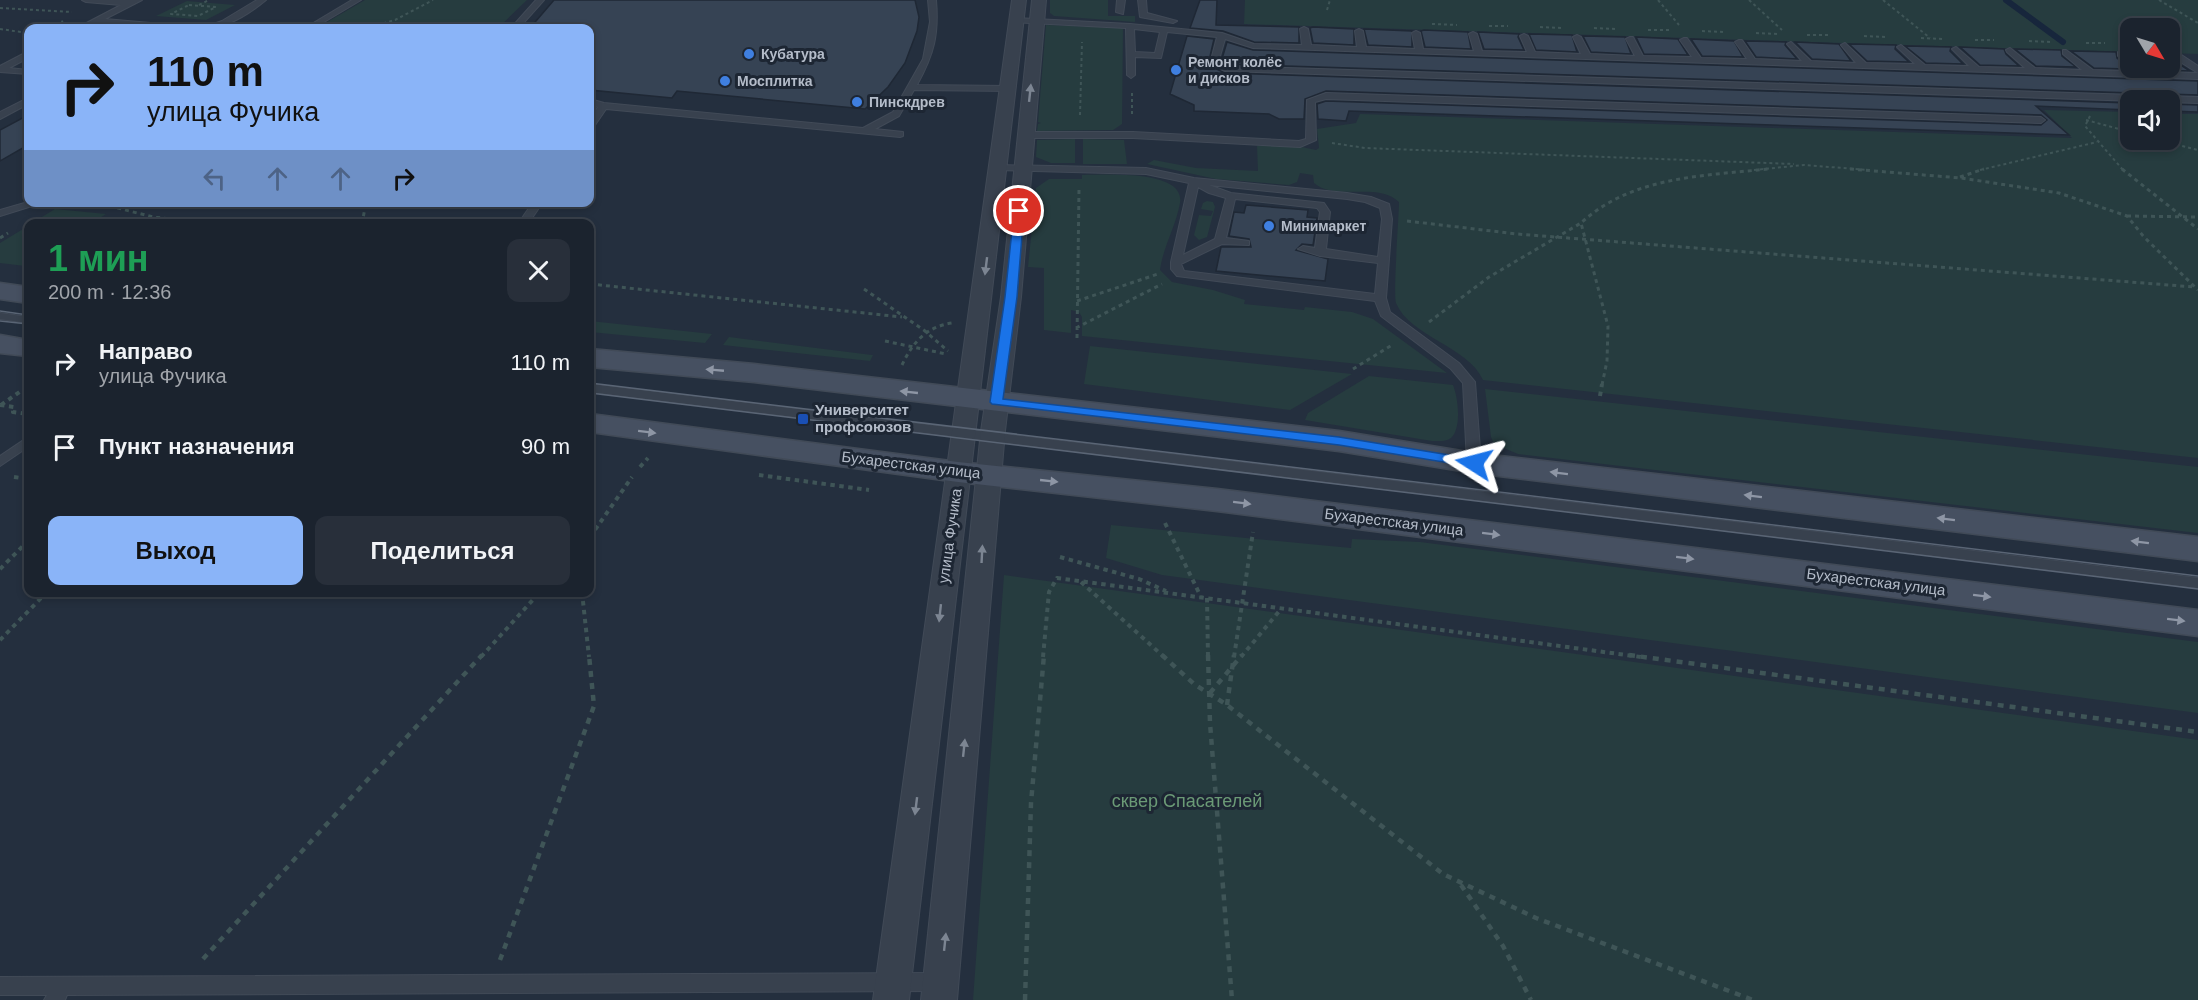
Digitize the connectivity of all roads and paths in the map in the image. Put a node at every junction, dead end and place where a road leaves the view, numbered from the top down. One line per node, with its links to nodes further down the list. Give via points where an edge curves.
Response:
1 (86, 0): 17 (lane)
2 (208, 0): 18 (path)
3 (262, 0): 30 (lane)
4 (357, 0): 31 (lane)
5 (433, 0): 32 (path)
6 (540, 0): 33 (lane)
7 (932, 0): 105 (lane, via 931,42)
8 (1019, 0): 23 (street, улица Фучика)
9 (1039, 0): 24 (street, улица Фучика)
10 (1121, 0): 22 (lane)
11 (1142, 0): 26 (lane, via 1143,15)
12 (1330, 0): 20 (path)
13 (1658, 0): 49 (path)
14 (1749, 0): 54 (path, via 1785,34)
15 (1883, 0): 64 (path)
16 (2159, 0): 27 (path)
17 (134, 2): 25 (lane)
18 (198, 5)
19 (0, 8): 21 (path)
20 (1327, 10)
21 (76, 12)
22 (1120, 12)
23 (1017, 20): 24 (lane); 106 (street, улица Фучика)
24 (1038, 20): 36 (lane); 119 (street, улица Фучика, one-way to 24)
25 (96, 21): 28 (lane); 29 (lane)
26 (1184, 22)
27 (2198, 23)
28 (90, 24)
29 (134, 24)
30 (221, 24)
31 (316, 24)
32 (380, 24)
33 (519, 24)
34 (1428, 24): 35 (path)
35 (1462, 25)
36 (1130, 26): 46 (lane); 84 (lane)
37 (1486, 26): 38 (path)
38 (1509, 26)
39 (1533, 27): 41 (path)
40 (0, 28): 51 (path)
41 (1568, 28)
42 (1591, 28): 44 (path)
43 (1304, 29): 78 (lane)
44 (1626, 29)
45 (1638, 29): 47 (path)
46 (1164, 30): 57 (lane); 84 (lane, via 1158,56)
47 (1672, 30)
48 (1359, 31): 80 (lane)
49 (1684, 31)
50 (1695, 31): 52 (path)
51 (24, 32)
52 (1729, 32)
53 (1416, 33): 82 (lane)
54 (1752, 33)
55 (1473, 34): 85 (lane)
56 (1797, 34): 58 (path)
57 (1222, 35): 78 (lane, via 1253,46); 107 (lane, via 1214,64 1225,68)
58 (1830, 35)
59 (1524, 36): 86 (lane)
60 (1864, 36): 62 (path)
61 (1577, 37): 88 (lane)
62 (1886, 37)
63 (1919, 38): 64 (path)
64 (1930, 38): 66 (path)
65 (1630, 39): 90 (lane)
66 (1953, 39)
67 (1684, 40): 91 (lane)
68 (1975, 40): 69 (path)
69 (1997, 40)
70 (2019, 41): 72 (path)
71 (1738, 42): 92 (lane)
72 (2052, 42)
73 (2085, 43): 74 (path)
74 (2108, 43)
75 (1791, 44): 93 (lane)
76 (1845, 45): 94 (lane)
77 (1901, 47): 95 (lane)
78 (1306, 48): 80 (lane)
79 (1956, 49): 96 (lane)
80 (1362, 50): 82 (lane)
81 (2010, 50): 98 (lane)
82 (1420, 52): 85 (lane)
83 (2066, 52): 100 (lane)
84 (1131, 54): 102 (lane)
85 (1479, 54): 86 (lane)
86 (1532, 55): 88 (lane)
87 (24, 57): 99 (lane, via 0,69)
88 (1587, 57): 90 (lane)
89 (2180, 58): 97 (lane)
90 (1641, 59): 91 (lane)
91 (1698, 60): 92 (lane)
92 (1754, 62): 93 (lane)
93 (1809, 64): 94 (lane)
94 (1864, 66): 95 (lane)
95 (1922, 68): 96 (lane)
96 (1977, 69): 98 (lane)
97 (2198, 70)
98 (2033, 71): 100 (lane)
99 (24, 72)
100 (2091, 73): 101 (lane)
101 (2120, 74)
102 (1131, 75)
103 (2180, 76): 104 (lane)
104 (2198, 76)
105 (912, 87): 106 (lane); 117 (lane, via 896,114)
106 (1008, 89): 125 (street, улица Фучика)
107 (2198, 100)
108 (24, 103): 111 (lane)
109 (594, 103): 110 (lane)
110 (603, 106): 113 (lane); 117 (lane)
111 (0, 116)
112 (2093, 116): 115 (path)
113 (594, 120)
114 (2041, 120): 120 (lane, via 1326,96 1311,100)
115 (2086, 120): 116 (path); 121 (path, via 2085,126)
116 (2120, 129)
117 (866, 131): 118 (lane)
118 (900, 134)
119 (1026, 135): 120 (lane, via 1133,135 1292,144); 126 (street, улица Фучика)
120 (1311, 140): 124 (path, via 1376,148)
121 (2097, 142): 127 (path); 135 (path)
122 (2180, 145): 123 (path)
123 (2198, 150)
124 (1804, 165): 127 (path); 140 (path, via 1649,184 1597,208)
125 (998, 168): 126 (lane); 176 (street, улица Фучика, one-way to 176)
126 (1023, 168): 128 (lane, via 1146,171); 176 (street, улица Фучика, via 1011,297)
127 (1956, 178): 134 (path, via 2032,187)
128 (1194, 181): 129 (lane); 139 (lane, via 1367,199 1385,206); 149 (lane)
129 (1231, 196): 144 (lane); 147 (lane, via 1324,208)
130 (24, 206): 132 (lane)
131 (115, 207): 133 (path)
132 (0, 213)
133 (153, 216): 137 (path); 138 (path)
134 (2127, 216): 135 (path); 153 (path)
135 (2182, 217): 136 (path); 141 (path)
136 (2198, 217)
137 (149, 219)
138 (175, 219)
139 (1387, 219): 142 (path); 148 (lane)
140 (1581, 222): 142 (path); 143 (path)
141 (2198, 229)
142 (1556, 237): 143 (path); 165 (path, via 1489,277)
143 (1583, 238): 153 (path); 175 (path, via 1608,326 1608,361)
144 (1220, 240): 145 (lane); 149 (lane)
145 (1245, 243)
146 (1303, 249): 147 (lane)
147 (1320, 253): 148 (lane)
148 (1383, 261): 157 (lane)
149 (1176, 262): 157 (lane, via 1181,274 1196,277)
150 (1161, 273): 158 (path)
151 (1167, 282): 163 (path)
152 (594, 284): 160 (path)
153 (2197, 288)
154 (864, 289): 160 (path)
155 (0, 291): 156 (main road)
156 (24, 294)
157 (1380, 298): 165 (lane, via 1385,314)
158 (1077, 301)
159 (0, 316): 161 (lane)
160 (902, 317): 164 (path)
161 (24, 319)
162 (958, 323): 164 (path, via 940,324)
163 (1076, 328)
164 (925, 331): 168 (path); 168 (path, via 952,356)
165 (1412, 334): 172 (path); 185 (lane, via 1469,381)
166 (885, 341): 168 (path)
167 (0, 344): 169 (main road)
168 (910, 345): 171 (path)
169 (24, 347)
170 (594, 358): 176 (main road, one-way to 170)
171 (901, 368)
172 (1353, 369)
173 (594, 388): 180 (lane)
174 (24, 389): 177 (path)
175 (1600, 396)
176 (982, 400): 180 (street, улица Фучика); 181 (street, улица Фучика); 185 (main road, via 1339,441)
177 (0, 405): 178 (path)
178 (24, 413)
179 (594, 424): 187 (main road, Бухарестская улица, one-way to 187)
180 (963, 433): 181 (lane); 187 (street, улица Фучика)
181 (993, 437): 188 (street, улица Фучика); 198 (lane)
182 (24, 444): 184 (lane)
183 (648, 458): 186 (path)
184 (0, 462)
185 (1474, 463): 194 (main road, one-way to 185)
186 (640, 467)
187 (958, 472): 188 (main road, Бухарестская улица); 216 (street, улица Фучика, one-way to 216)
188 (990, 474): 206 (main road, Бухарестская улица, one-way to 206); 217 (street, улица Фучика, one-way to 188)
189 (632, 477): 191 (path)
190 (1165, 523): 203 (path)
191 (594, 531)
192 (1253, 532): 204 (path)
193 (24, 545): 196 (path)
194 (2198, 549)
195 (1060, 557): 199 (path, via 1139,579)
196 (0, 569)
197 (1080, 581): 199 (path); 209 (path, via 1194,684); 219 (path, via 1057,578 1049,592 1031,803)
198 (2198, 583)
199 (1169, 593): 203 (path)
200 (42, 597): 207 (path)
201 (535, 597): 215 (path)
202 (583, 597): 213 (path, via 594,706)
203 (1204, 598): 204 (path); 209 (path)
204 (1240, 603): 205 (path); 208 (path)
205 (1281, 608): 208 (path); 211 (path)
206 (2198, 623)
207 (0, 640)
208 (1232, 667): 209 (path); 210 (path)
209 (1210, 693): 210 (path); 220 (path)
210 (1227, 705): 212 (path, via 1400,843)
211 (2198, 732)
212 (1461, 885): 221 (path, via 1503,946); 222 (path, via 1536,918)
213 (492, 982): 215 (lane); 216 (lane)
214 (0, 986): 218 (lane)
215 (178, 987): 218 (lane)
216 (892, 991): 217 (lane)
217 (940, 991)
218 (58, 993)
219 (1025, 1000)
220 (1232, 1000)
221 (1531, 1000)
222 (1753, 1000)

